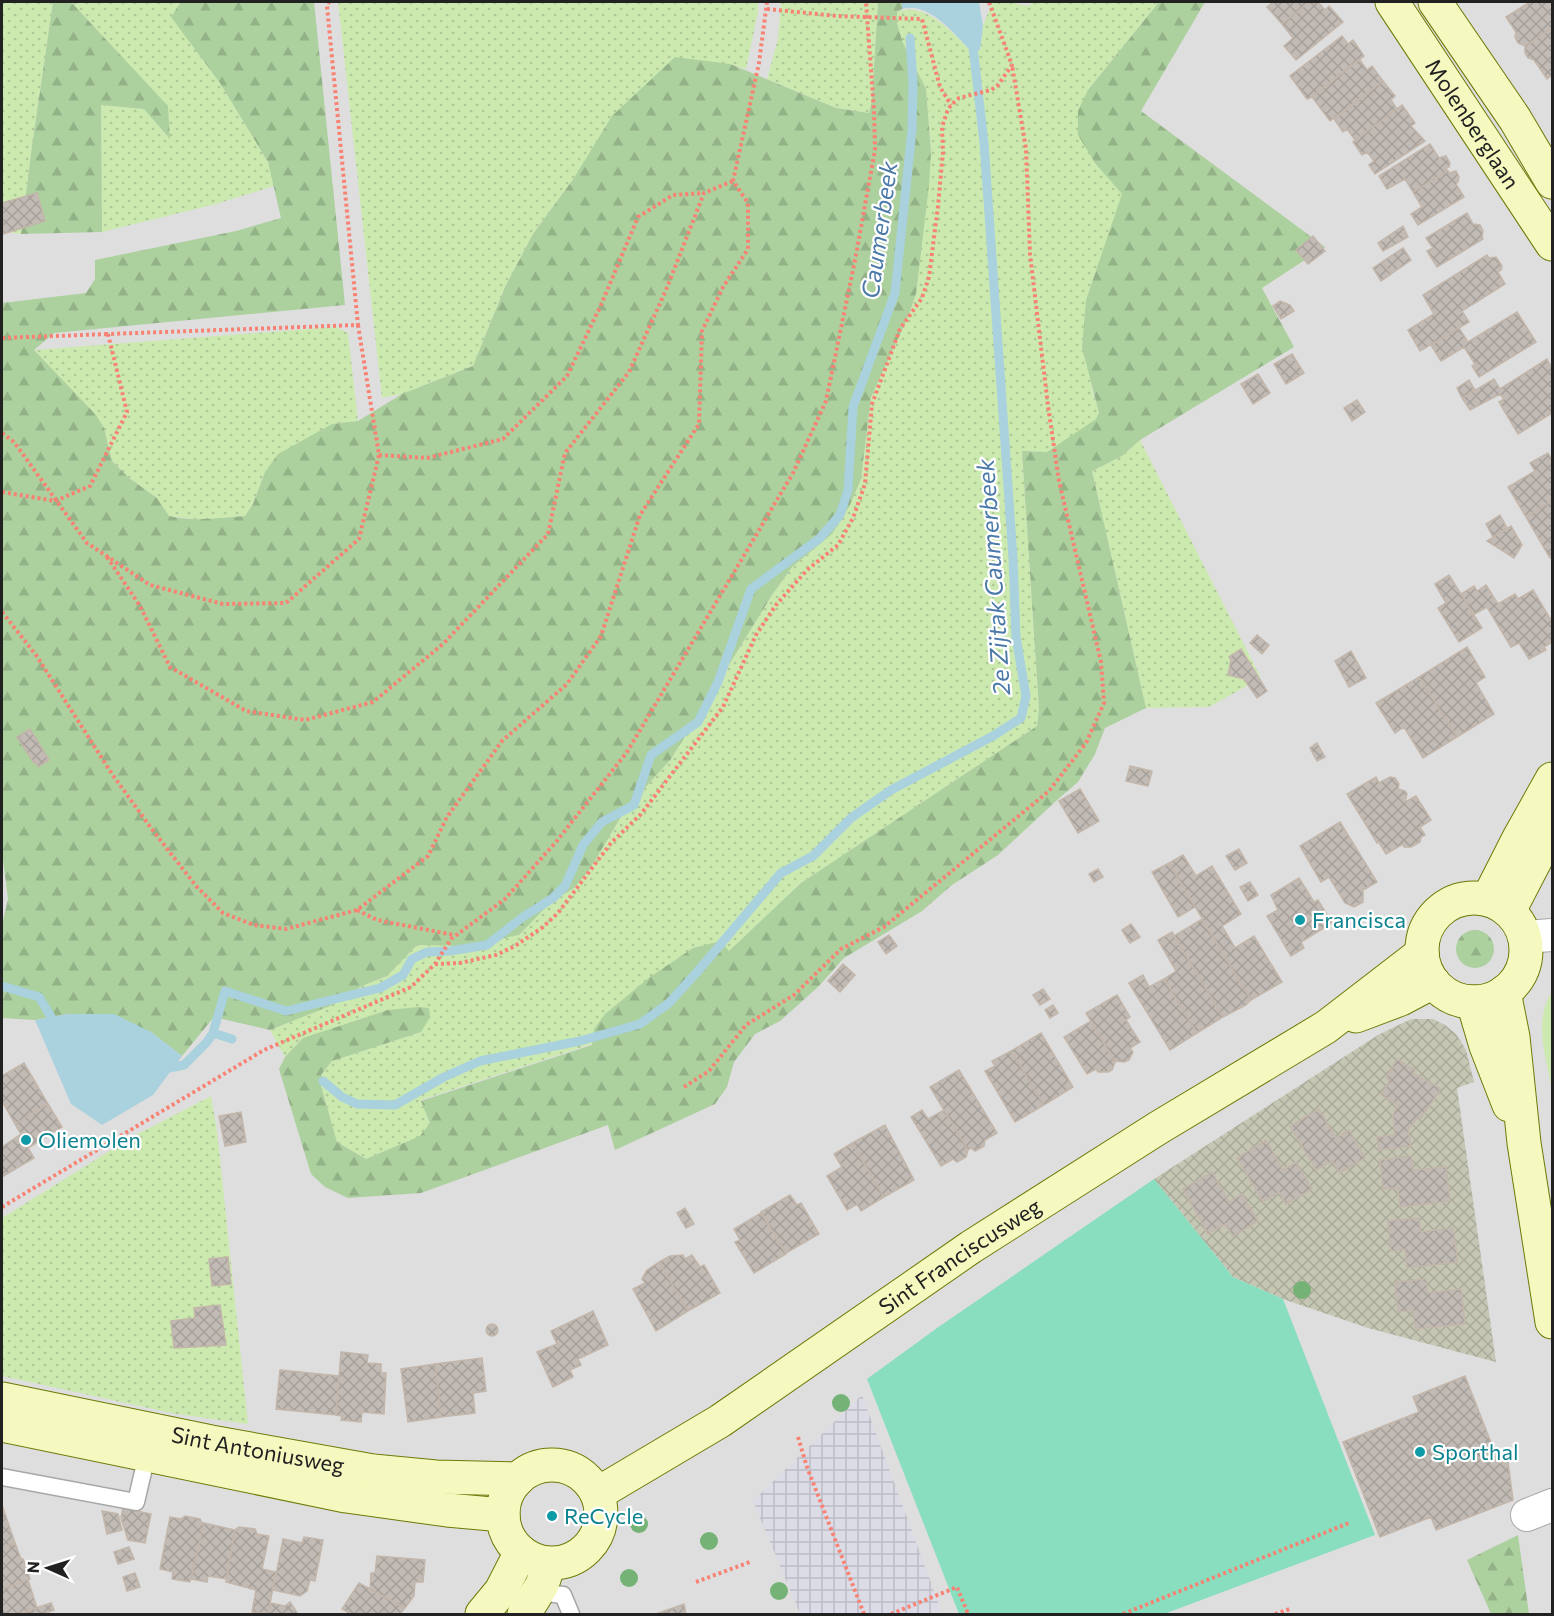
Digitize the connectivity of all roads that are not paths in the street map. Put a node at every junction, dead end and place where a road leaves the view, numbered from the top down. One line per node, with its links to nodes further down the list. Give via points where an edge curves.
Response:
1 (1392, 2): 4 (street, Molenberglaan)
2 (1436, 2): 3 (street, Molenberglaan, via 1515,119)
3 (1552, 182)
4 (1552, 244)
5 (1552, 779): 7 (street, via 1519,838)
6 (1552, 828): 7 (street)
7 (1518, 921): 8 (street, via 1462,899 1441,910 1430,922 1424,938); 9 (street, via 1526,948 1523,969)
8 (1428, 967): 10 (street, via 1442,990 1456,999); 18 (street, Sint Franciscusweg, via 1401,999 1326,1027 1158,1128 972,1247 720,1421)
9 (1504, 992): 10 (street, via 1489,1000); 11 (street, via 1513,1037)
10 (1473, 1002): 11 (street)
11 (1524, 1143): 12 (street)
12 (1552, 1322)
13 (2, 1399): 17 (street, Sint Antoniusweg, via 373,1471)
14 (2, 1425): 15 (street, Sint Antoniusweg)
15 (147, 1455): 16 (lane, via 136,1502); 19 (street, Sint Antoniusweg, via 368,1500)
16 (2, 1477)
17 (518, 1479): 18 (street, via 538,1467 564,1466 590,1482); 19 (street, via 505,1501)
18 (597, 1494): 20 (street, via 601,1522 591,1545 579,1556)
19 (503, 1515): 20 (street, via 505,1529)
20 (533, 1581): 21 (street, via 501,1591); 22 (lane, via 563,1595)
21 (482, 1614)
22 (571, 1614)

